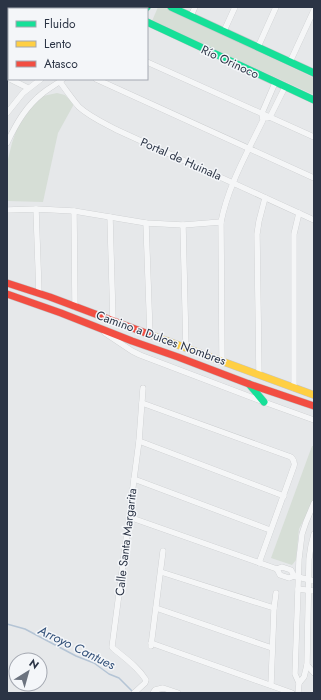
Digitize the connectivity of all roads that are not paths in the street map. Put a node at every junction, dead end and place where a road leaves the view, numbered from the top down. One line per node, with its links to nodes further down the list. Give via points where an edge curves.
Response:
1 (171, 7): 6 (street)
2 (195, 7): 6 (street)
3 (235, 7): 8 (street)
4 (276, 7): 9 (street)
5 (314, 10): 11 (street)
6 (191, 16): 8 (street)
7 (148, 22): 17 (street, Río Orinoco)
8 (224, 31): 9 (street)
9 (258, 47): 11 (street)
10 (148, 62): 22 (street)
11 (290, 62): 12 (street)
12 (314, 73)
13 (13, 80): 19 (street)
14 (40, 80): 19 (street)
15 (62, 80): 26 (street, via 24,111); 29 (street, Portal de Huinala, via 73,99 95,118)
16 (98, 80): 27 (street)
17 (275, 83): 18 (street, Río Orinoco); 22 (street)
18 (285, 87): 20 (street, Río Orinoco); 23 (street)
19 (28, 88): 21 (street)
20 (314, 100)
21 (7, 113)
22 (262, 113): 23 (street); 24 (street)
23 (270, 117): 24 (street); 25 (street)
24 (263, 120): 27 (street)
25 (314, 138)
26 (7, 143)
27 (249, 148): 28 (street); 29 (street)
28 (314, 178)
29 (233, 183): 30 (street, Portal de Huinala); 37 (street)
30 (265, 198): 34 (street, Portal de Huinala); 49 (street, via 257,242)
31 (36, 209): 32 (street); 33 (street); 41 (street)
32 (7, 210)
33 (74, 211): 35 (street); 43 (street)
34 (299, 213): 36 (street, Portal de Huinala); 52 (street, via 294,234)
35 (110, 217): 38 (street); 44 (street)
36 (314, 220)
37 (221, 222): 39 (street); 48 (street)
38 (146, 223): 39 (street); 46 (street)
39 (183, 225): 47 (street)
40 (7, 282): 41 (street, Camino a Dulces Nombres)
41 (39, 293): 43 (street, Camino a Dulces Nombres)
42 (7, 294): 45 (street, Camino a Dulces Nombres)
43 (75, 307): 44 (street, Camino a Dulces Nombres)
44 (113, 321): 46 (street, Camino a Dulces Nombres)
45 (97, 327): 50 (street, Camino a Dulces Nombres); 54 (street, via 140,355)
46 (150, 335): 47 (street, Camino a Dulces Nombres)
47 (186, 348): 48 (street, Camino a Dulces Nombres)
48 (222, 361): 49 (street, Camino a Dulces Nombres)
49 (259, 375): 52 (street, Camino a Dulces Nombres)
50 (249, 384): 54 (street); 56 (street, Camino a Dulces Nombres)
51 (143, 388): 55 (street, Calle Santa Margarita)
52 (294, 388): 53 (street, Camino a Dulces Nombres)
53 (314, 395)
54 (264, 402): 57 (street)
55 (142, 403): 58 (street, Calle Santa Margarita); 60 (street, via 291,458 295,463)
56 (314, 406)
57 (314, 420)
58 (139, 441): 59 (street, Calle Santa Margarita); 60 (street)
59 (134, 479): 62 (street, Calle Santa Margarita); 63 (street)
60 (284, 496): 63 (street)
61 (314, 503): 68 (street, via 302,534)
62 (129, 517): 66 (street); 80 (street, Calle Santa Margarita, via 112,646 143,674 146,681)
63 (270, 530): 66 (street)
64 (314, 534): 69 (street, via 311,546)
65 (163, 552): 67 (street)
66 (259, 563): 68 (street, via 277,569 282,567 291,570)
67 (160, 572): 73 (street); 74 (street)
68 (296, 577): 69 (street); 70 (street)
69 (311, 580): 71 (street)
70 (298, 589): 71 (street); 78 (street, via 295,674)
71 (311, 590): 76 (street)
72 (276, 593): 74 (street)
73 (156, 608): 75 (street); 79 (street, via 151,645)
74 (274, 608): 75 (street)
75 (272, 648): 79 (street)
76 (307, 665): 77 (street); 78 (street)
77 (314, 673)
78 (299, 683): 84 (street)
79 (271, 685): 83 (street)
80 (137, 691)
81 (153, 692): 82 (street, via 163,688)
82 (178, 693)
83 (292, 693)
84 (298, 693)

